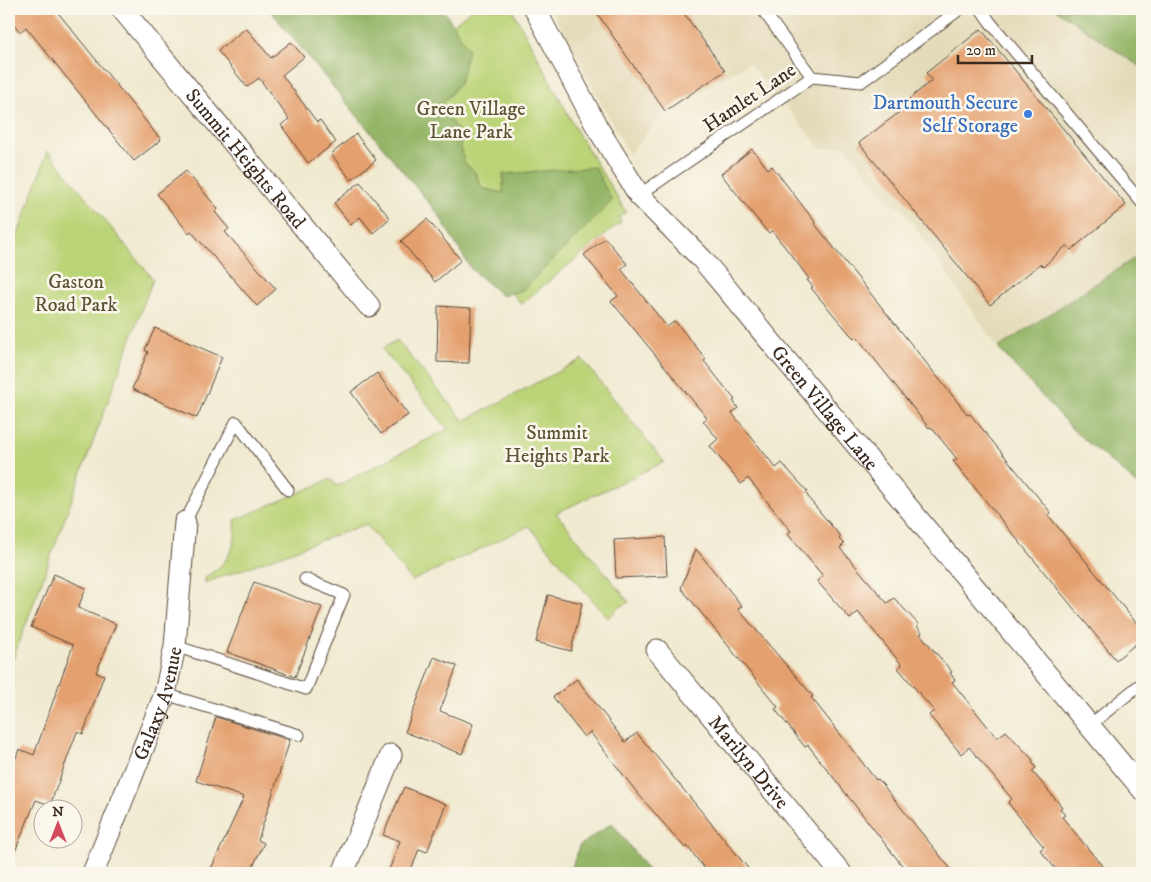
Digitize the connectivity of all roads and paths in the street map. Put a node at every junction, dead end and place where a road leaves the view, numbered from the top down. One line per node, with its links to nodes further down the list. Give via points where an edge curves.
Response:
1 (122, 9): 9 (street, Summit Heights Road)
2 (535, 9): 7 (street, Green Village Lane, via 597,128)
3 (762, 9): 6 (lane)
4 (960, 9): 6 (lane, Hamlet Lane, via 861,82)
5 (981, 9): 8 (lane)
6 (812, 77): 7 (lane, Hamlet Lane)
7 (639, 195): 17 (street, Green Village Lane, via 702,259)
8 (1142, 203)
9 (369, 306)
10 (288, 490): 11 (lane, via 236,422)
11 (185, 522): 13 (street, Galaxy Avenue)
12 (305, 579): 13 (lane, via 344,596 306,690)
13 (175, 646): 16 (street, Galaxy Avenue)
14 (656, 650): 23 (street, Marilyn Drive)
15 (1142, 683): 17 (lane)
16 (165, 694): 18 (lane); 21 (street, Galaxy Avenue)
17 (1090, 725): 20 (street, Green Village Lane)
18 (299, 735)
19 (392, 755): 22 (street)
20 (1142, 789)
21 (93, 873)
22 (343, 873)
23 (841, 873)

